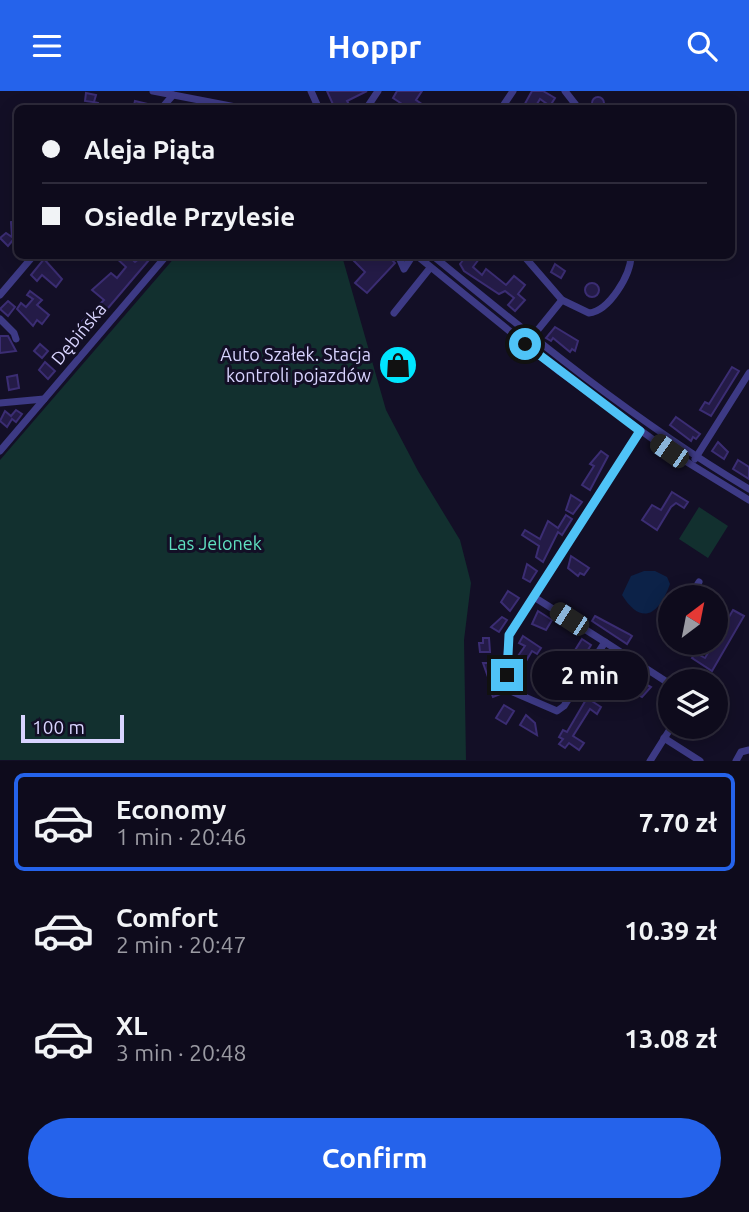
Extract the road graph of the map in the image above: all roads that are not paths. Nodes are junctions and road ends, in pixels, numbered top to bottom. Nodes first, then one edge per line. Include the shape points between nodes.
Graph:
1 (153, 91) edge
2 (565, 91) edge
3 (173, 95) junction
4 (164, 105) edge
5 (225, 105) edge
6 (576, 105) edge
7 (31, 259) edge
8 (156, 259) edge
9 (164, 259) edge
10 (400, 259) edge
11 (411, 259) edge
12 (419, 259) edge
13 (437, 259) edge
14 (526, 259) edge
15 (630, 259) edge
16 (161, 263) junction
17 (430, 268) junction
18 (0, 295) edge
19 (562, 300) junction
20 (394, 313) dead end
21 (0, 319) edge
22 (532, 337) junction
23 (16, 338) dead end
24 (749, 373) edge
25 (45, 398) junction
26 (0, 403) edge
27 (640, 431) junction
28 (0, 451) edge
29 (696, 457) junction
30 (691, 465) junction
31 (749, 489) edge
32 (749, 500) edge
33 (699, 582) dead end
34 (697, 585) edge
35 (534, 597) junction
36 (605, 642) junction
37 (658, 676) edge
38 (663, 739) edge
39 (666, 739) edge
40 (749, 750) edge
41 (650, 761) edge
42 (700, 761) edge
43 (736, 761) edge

1 - 3 street
2 - 6 street
3 - 4 street
3 - 5 street
7 - 18 street
8 - 16 street
9 - 16 street, Dębińska
10 - 11 street via 404,269
12 - 17 street
13 - 22 street
14 - 19 street
15 - 19 street via 629,269 601,309 589,313
16 - 25 street, Dębińska
17 - 20 street
17 - 27 street
19 - 22 street
21 - 23 street
22 - 29 street
24 - 29 street
25 - 26 street
25 - 28 street, Dębińska
27 - 30 street
27 - 35 street
29 - 30 street
29 - 31 street
30 - 32 street
33 - 34 street
35 - 36 street
35 - 36 street via 506,640 507,675 517,695 561,710
36 - 37 street
38 - 41 street
39 - 42 street
40 - 43 street via 741,752

